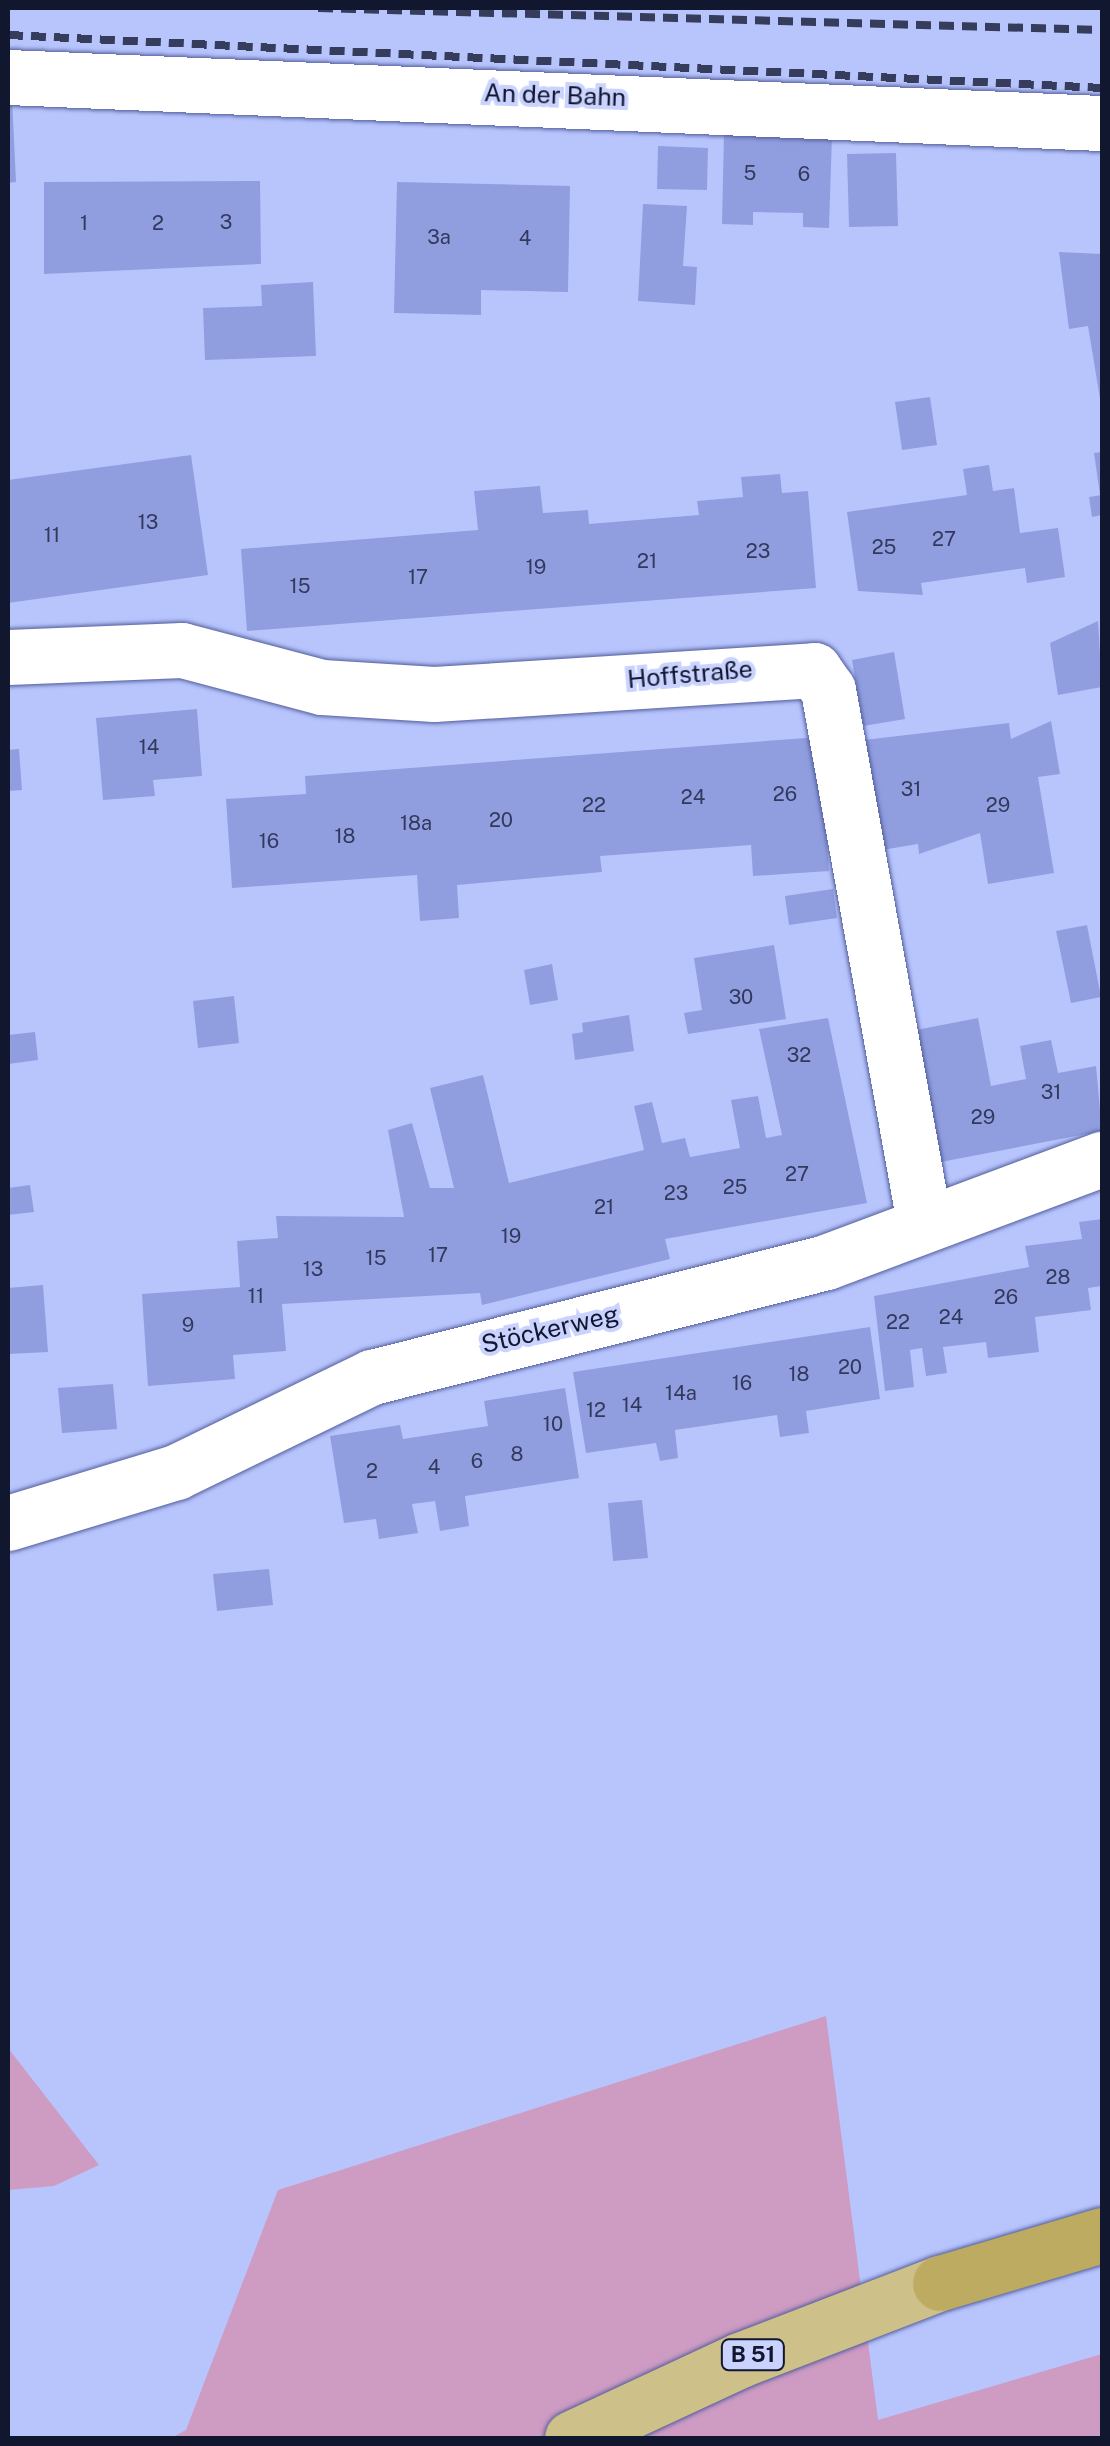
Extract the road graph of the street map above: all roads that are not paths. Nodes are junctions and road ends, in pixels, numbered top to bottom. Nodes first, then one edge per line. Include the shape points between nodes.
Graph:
1 (8, 77) edge
2 (1102, 124) edge
3 (8, 657) edge
4 (1102, 1159) edge
5 (924, 1222) junction
6 (8, 1523) edge
7 (1102, 2235) edge
8 (940, 2283) joint
9 (572, 2438) edge

1 - 2 street, An der Bahn
3 - 5 street, Hoffstraße via 168,649 322,687 434,694 814,670 828,690
4 - 5 street, Stöckerweg
5 - 6 street, Stöckerweg via 761,1281 372,1377 176,1472
7 - 8 highway, B 51
8 - 9 main road, B 51

